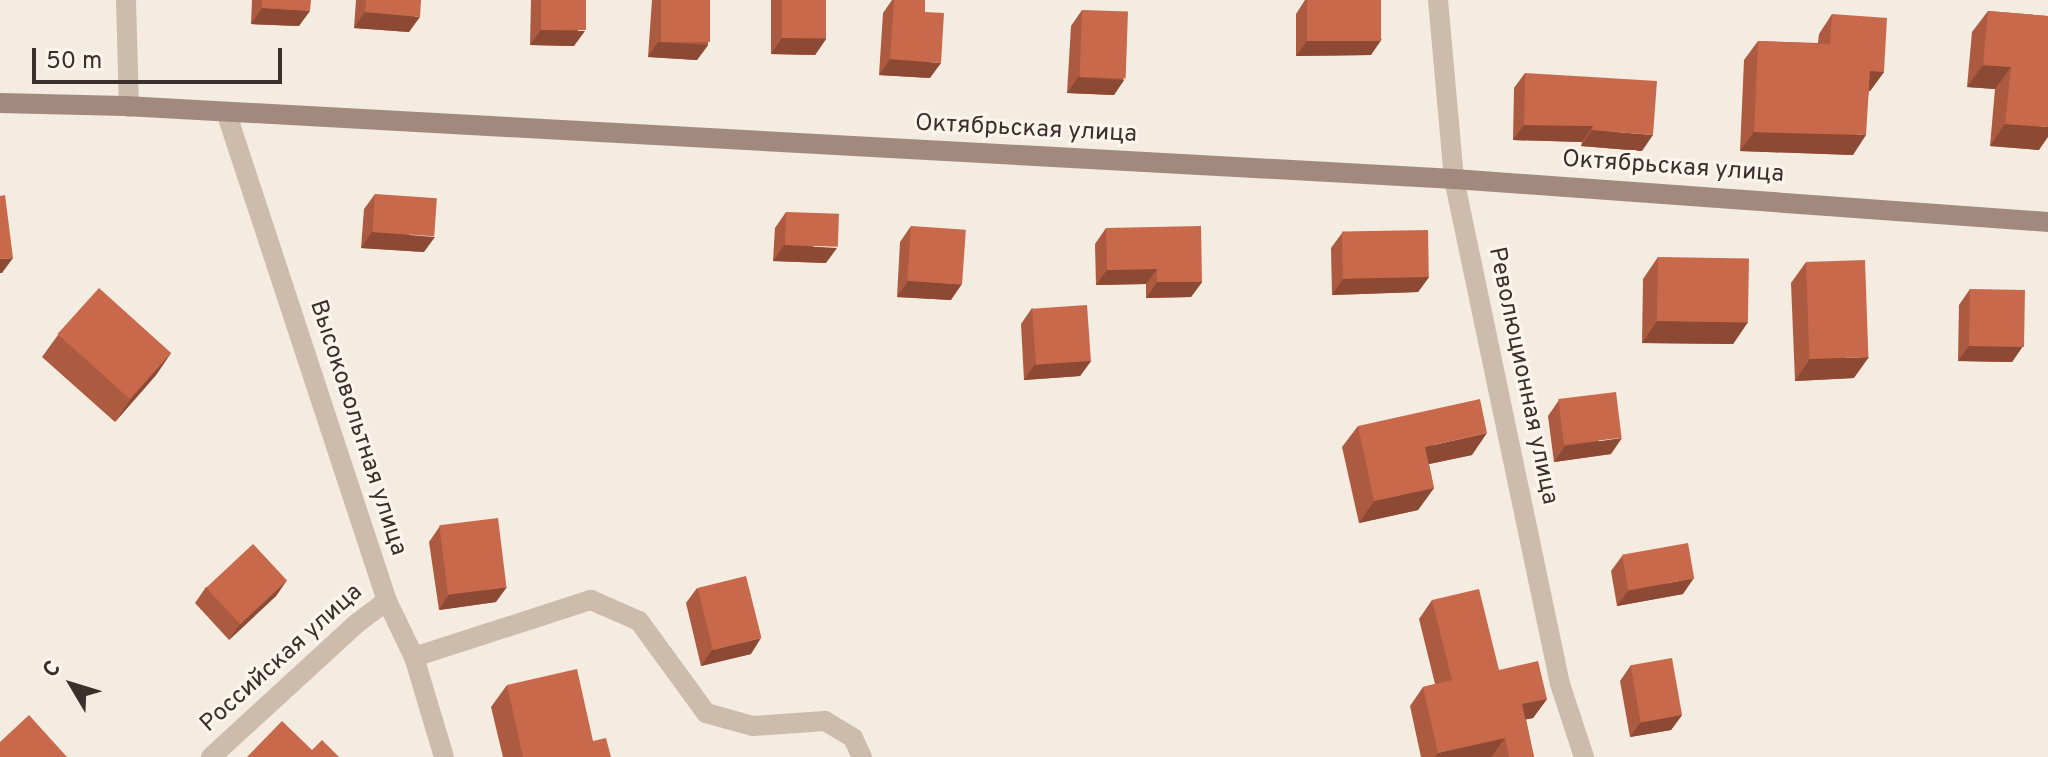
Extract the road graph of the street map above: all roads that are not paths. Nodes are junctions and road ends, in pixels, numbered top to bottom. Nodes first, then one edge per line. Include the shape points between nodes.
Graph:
1 (126, 0) edge
2 (1438, 0) edge
3 (0, 103) edge
4 (129, 107) junction
5 (226, 112) junction
6 (1454, 179) junction
7 (2048, 222) edge
8 (387, 601) junction
9 (414, 657) junction
10 (211, 757) edge
11 (444, 757) edge
12 (862, 757) edge
13 (1584, 757) edge

1 - 4 street
2 - 6 street, Революционная улица
3 - 4 street, Октябрьская улица
4 - 5 street, Октябрьская улица
5 - 6 street, Октябрьская улица
5 - 8 street, Высоковольтная улица
6 - 7 street, Октябрьская улица
6 - 13 street, Революционная улица via 1560,684
8 - 9 street, Высоковольтная улица
8 - 10 street, Российская улица
9 - 11 street, Высоковольтная улица
9 - 12 street via 591,600 639,621 706,713 753,726 825,721 853,738

